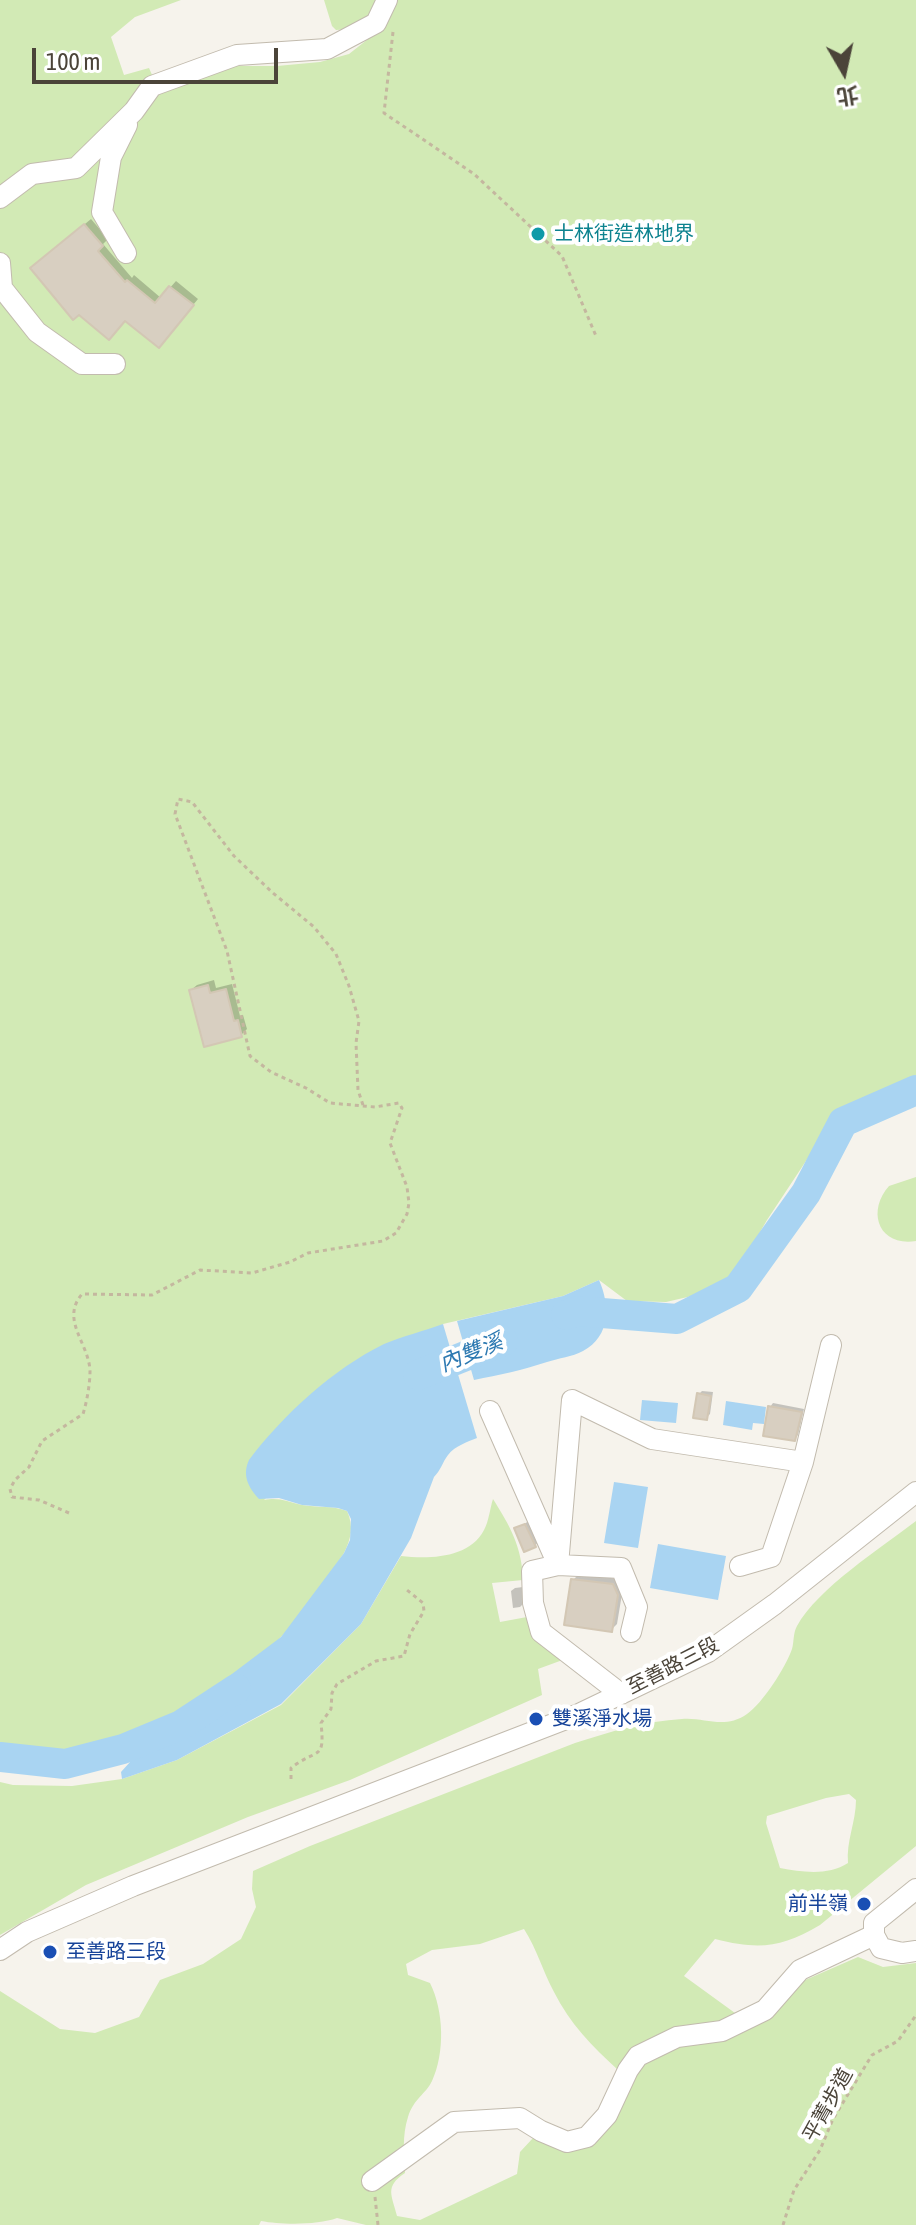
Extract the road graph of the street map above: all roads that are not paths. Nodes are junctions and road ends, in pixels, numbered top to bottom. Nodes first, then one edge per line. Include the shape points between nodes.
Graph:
1 (387, 0) edge
2 (134, 111) junction
3 (0, 198) edge
4 (126, 253) dead end
5 (0, 263) edge
6 (115, 364) dead end
7 (831, 1345) dead end
8 (490, 1411) dead end
9 (803, 1462) junction
10 (916, 1492) edge
11 (558, 1565) junction
12 (740, 1566) dead end
13 (631, 1632) dead end
14 (621, 1694) junction
15 (916, 1889) edge
16 (874, 1935) junction
17 (0, 1950) edge
18 (916, 1951) edge
19 (372, 2181) road end

1 - 2 street via 376,23 327,49 237,55 152,86
2 - 3 street via 76,168 32,174
2 - 4 street via 111,157 102,212
5 - 6 street via 2,288 37,332 82,364
7 - 9 street
8 - 11 street
9 - 11 street via 652,1439 572,1400
9 - 12 street via 771,1557
10 - 14 street, 至善路三段 via 708,1652
11 - 13 street via 621,1568 637,1607
11 - 14 street via 532,1571 541,1632
14 - 17 street, 至善路三段 via 133,1886 27,1932
15 - 16 street via 874,1923
16 - 18 street via 881,1948
16 - 19 street via 800,1970 765,2010 722,2031 677,2037 638,2056 607,2115 587,2137 567,2142 520,2118 454,2122

